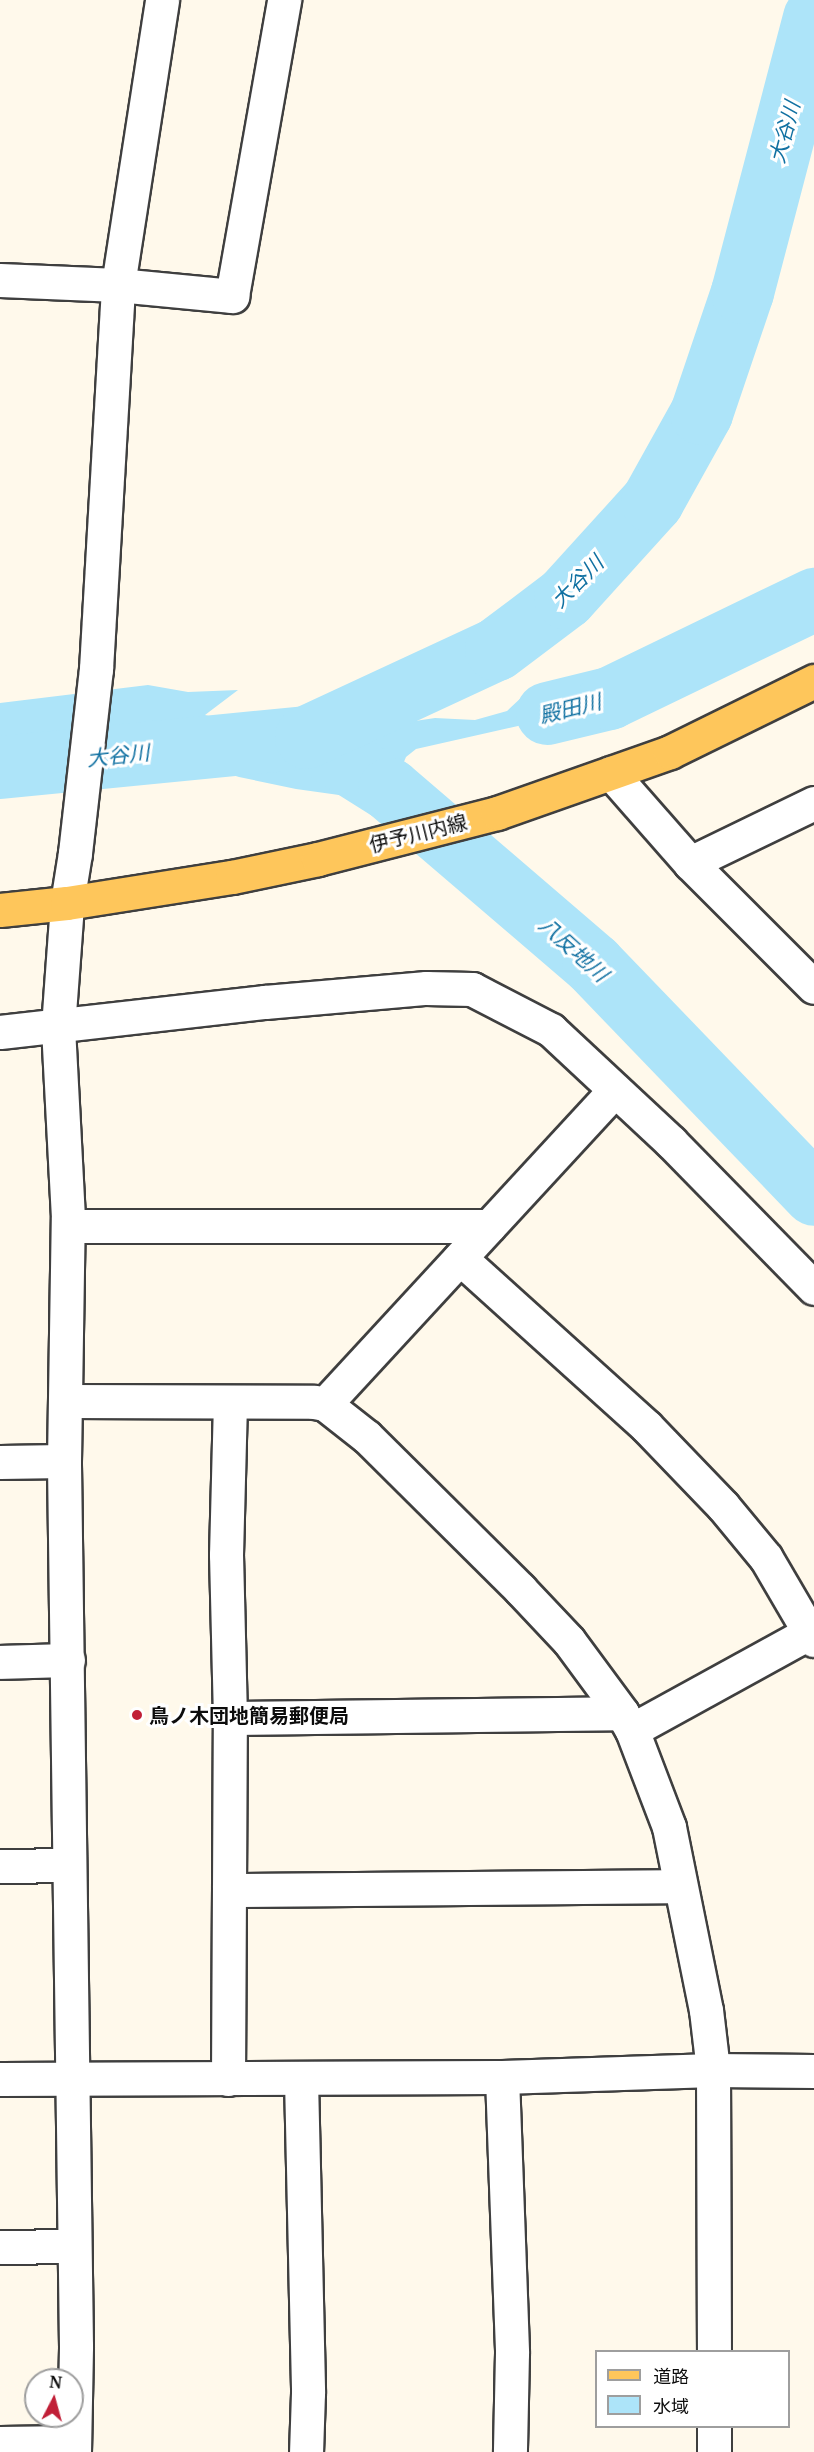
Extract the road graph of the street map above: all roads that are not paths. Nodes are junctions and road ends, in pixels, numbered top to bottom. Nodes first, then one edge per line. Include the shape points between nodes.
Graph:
1 (162, 0) edge
2 (284, 0) edge
3 (0, 280) edge
4 (118, 285) junction
5 (814, 681) edge
6 (611, 774) junction
7 (814, 803) edge
8 (690, 863) junction
9 (67, 903) junction
10 (0, 910) edge
11 (813, 984) edge
12 (58, 1027) junction
13 (0, 1032) edge
14 (615, 1090) junction
15 (68, 1226) junction
16 (489, 1226) junction
17 (460, 1258) junction
18 (814, 1288) edge
19 (66, 1401) junction
20 (230, 1402) junction
21 (325, 1404) junction
22 (64, 1461) junction
23 (0, 1462) edge
24 (813, 1634) edge
25 (68, 1660) junction
26 (0, 1662) edge
27 (230, 1718) junction
28 (627, 1722) junction
29 (69, 1865) junction
30 (0, 1866) edge
31 (680, 1886) junction
32 (229, 1890) junction
33 (713, 2070) junction
34 (814, 2071) edge
35 (502, 2077) junction
36 (71, 2078) junction
37 (0, 2079) edge
38 (228, 2079) junction
39 (301, 2079) junction
40 (74, 2246) junction
41 (0, 2247) edge
42 (714, 2350) edge
43 (714, 2428) edge
44 (0, 2443) edge
45 (74, 2447) edge
46 (306, 2452) edge
47 (510, 2452) edge
48 (714, 2452) edge

1 - 4 street
2 - 4 street via 232,297
3 - 4 street
4 - 9 street via 96,669
5 - 6 main road, 伊予川内線 via 670,752
6 - 8 street
6 - 9 main road, 伊予川内線 via 497,813 318,859
7 - 8 street
8 - 11 street
9 - 10 main road, 伊予川内線
9 - 12 street
12 - 13 street
12 - 14 street via 277,1001 426,988 472,989 551,1030
12 - 15 street
14 - 16 street
14 - 18 street
15 - 16 street
15 - 19 street
16 - 17 street
17 - 21 street
17 - 24 street via 646,1425 723,1506 766,1558
19 - 20 street
19 - 22 street
20 - 21 street
20 - 27 street via 225,1555
21 - 28 street via 367,1437 520,1588 569,1641
22 - 23 street
22 - 25 street
24 - 28 street
25 - 26 street
25 - 29 street
27 - 28 street
27 - 32 street
28 - 31 street via 669,1827
29 - 30 street
29 - 36 street
31 - 32 street
31 - 33 street via 706,2010
32 - 38 street
33 - 34 street
33 - 35 street
33 - 42 street
35 - 39 street
35 - 47 street via 512,2353
36 - 37 street
36 - 38 street
36 - 40 street
38 - 39 street
39 - 46 street
40 - 41 street
40 - 45 street
43 - 48 street
44 - 45 street

